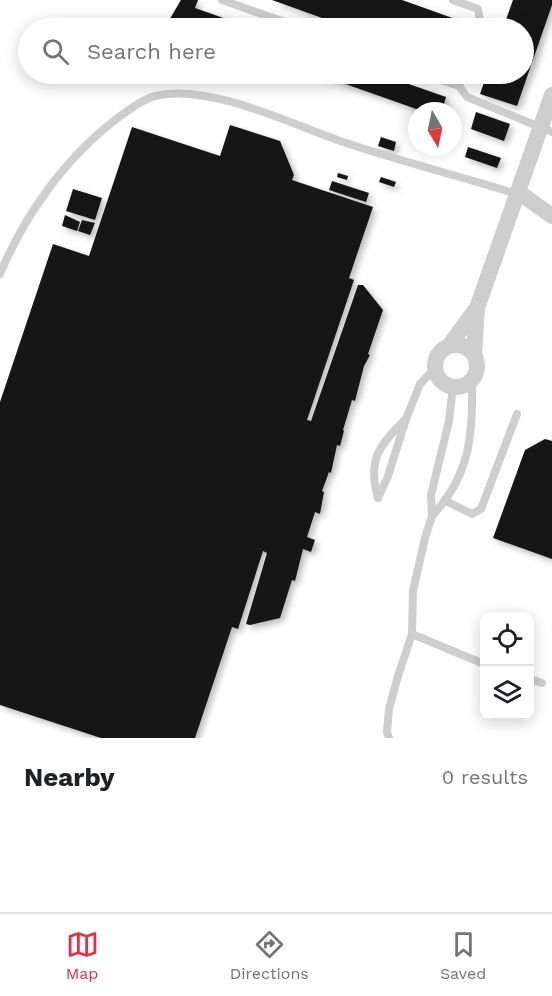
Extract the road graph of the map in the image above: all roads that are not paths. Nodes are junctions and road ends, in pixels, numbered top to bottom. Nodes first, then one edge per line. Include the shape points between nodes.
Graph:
1 (222, 0) edge
2 (453, 0) edge
3 (273, 18) edge
4 (480, 18) edge
5 (453, 84) edge
6 (459, 86) joint
7 (552, 95) edge
8 (546, 129) edge
9 (517, 194) junction
10 (552, 216) edge
11 (0, 274) edge
12 (477, 308) junction
13 (449, 346) junction
14 (474, 354) junction
15 (435, 368) junction
16 (472, 380) junction
17 (453, 387) junction
18 (517, 414) dead end
19 (406, 418) junction
20 (446, 501) junction
21 (432, 516) junction
22 (412, 634) junction
23 (480, 662) edge
24 (534, 680) edge
25 (542, 683) dead end
26 (389, 738) edge

1 - 3 lane
2 - 4 lane via 478,9
5 - 6 lane
6 - 8 lane via 467,97
7 - 8 street
8 - 9 street
9 - 10 street
9 - 11 lane via 344,142 219,98 154,96 108,125 68,165 28,217
9 - 12 street
12 - 13 street
12 - 14 street
13 - 14 street via 462,346
13 - 15 street via 438,355
14 - 16 street via 477,367
15 - 17 street via 441,380
15 - 19 lane via 420,384
16 - 17 street
16 - 20 lane via 473,425 469,444
17 - 21 lane via 447,431 432,488
18 - 20 lane via 481,509 472,514
19 - 19 lane via 388,476 378,498 373,469 379,449
20 - 21 lane
21 - 22 lane via 413,591
22 - 23 lane
22 - 26 lane via 389,709
24 - 25 lane

